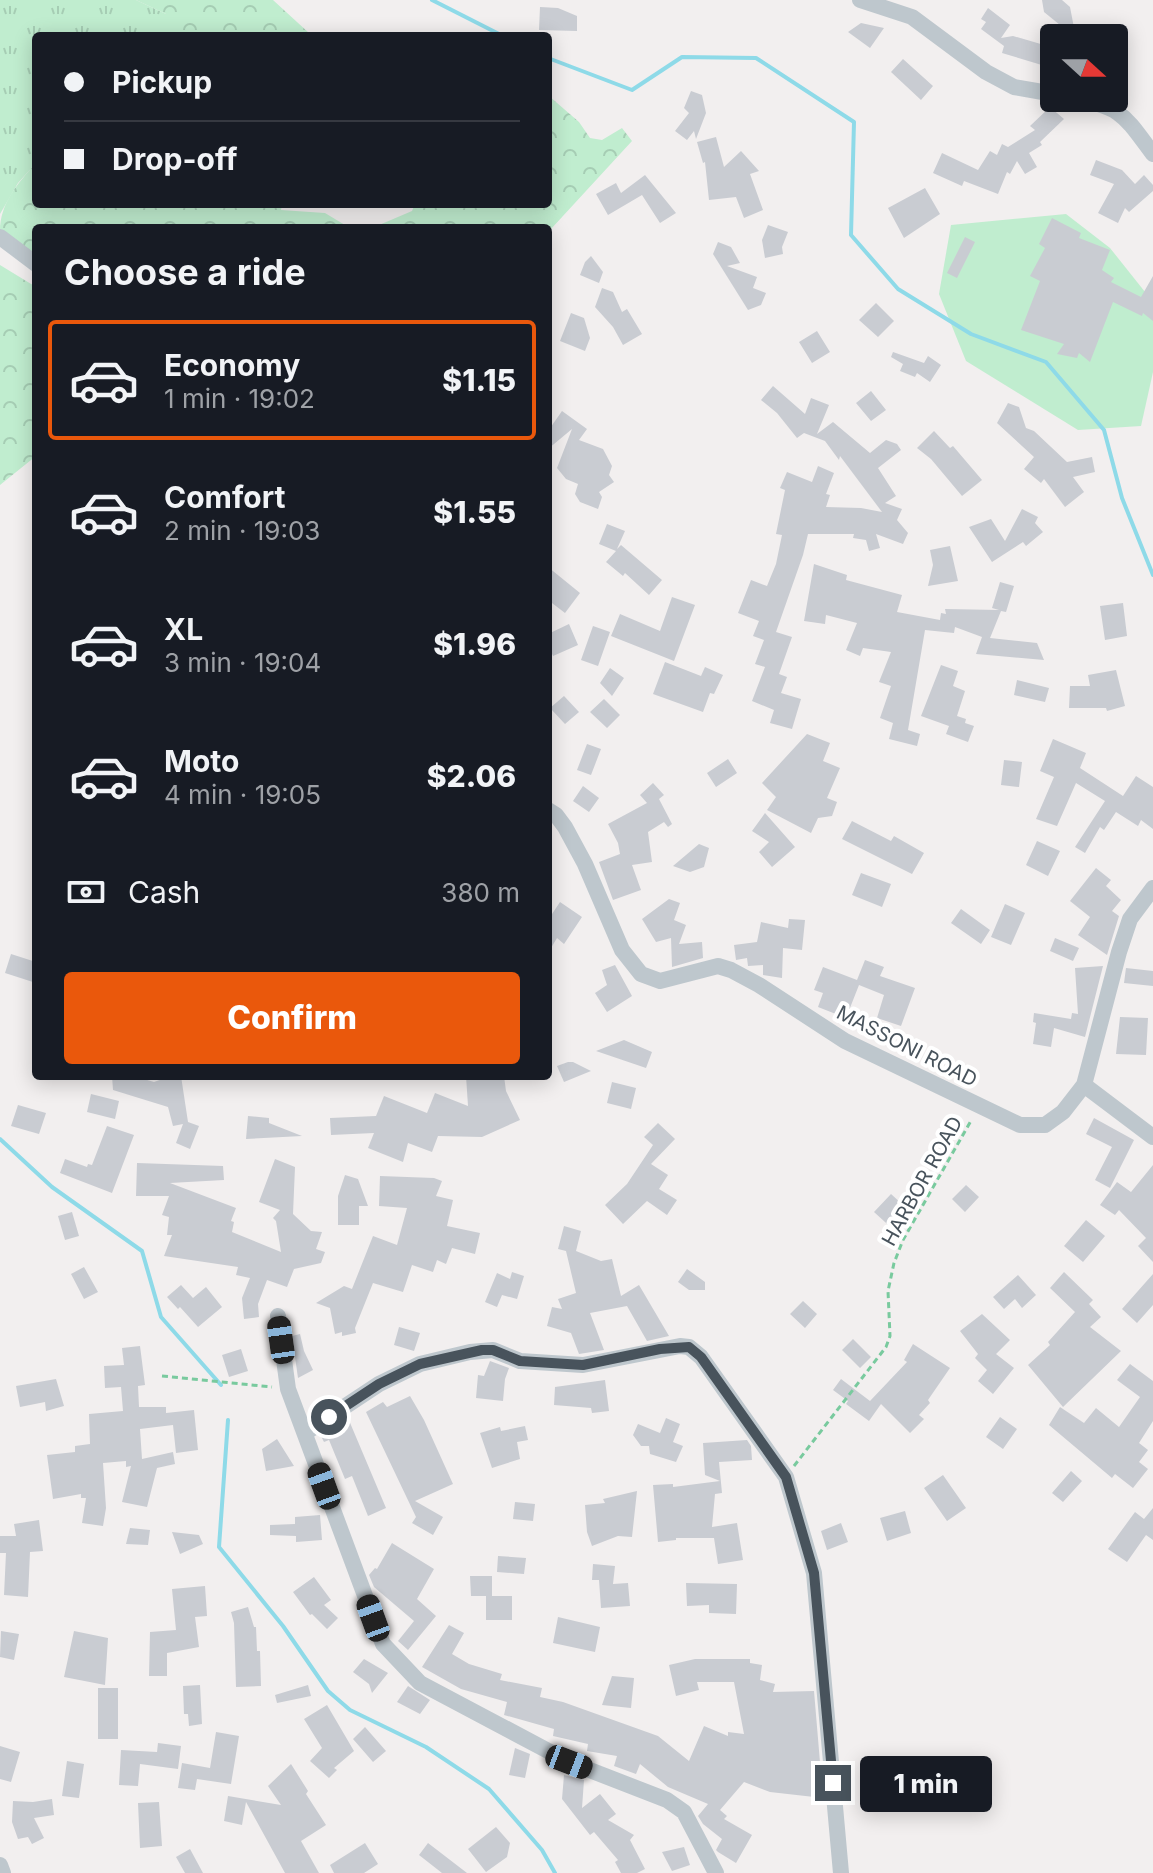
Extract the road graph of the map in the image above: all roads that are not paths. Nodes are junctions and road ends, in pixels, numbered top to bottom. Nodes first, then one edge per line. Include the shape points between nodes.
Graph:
1 (860, 0) edge
2 (1040, 92) edge
3 (1118, 112) edge
4 (1153, 154) edge
5 (0, 237) edge
6 (32, 261) edge
7 (552, 814) edge
8 (1153, 888) edge
9 (1084, 1085) junction
10 (1153, 1137) edge
11 (278, 1316) dead end
12 (305, 1433) junction
13 (0, 1865) edge
14 (3, 1873) edge
15 (716, 1873) edge
16 (841, 1873) edge

1 - 2 street via 912,17 986,72 1014,87
3 - 4 street
5 - 6 street
7 - 9 street, MASSONI ROAD via 565,827 622,950 641,974 660,981 718,966 731,970 845,1041 1020,1125 1045,1125
8 - 9 street, MASSONI ROAD via 1130,919
9 - 10 street
11 - 12 street via 288,1389
12 - 15 street via 383,1644 420,1683 569,1762 667,1800 684,1812
12 - 16 street via 392,1377 470,1352 493,1350 520,1361 583,1365 689,1347 786,1477 814,1573
13 - 14 street

